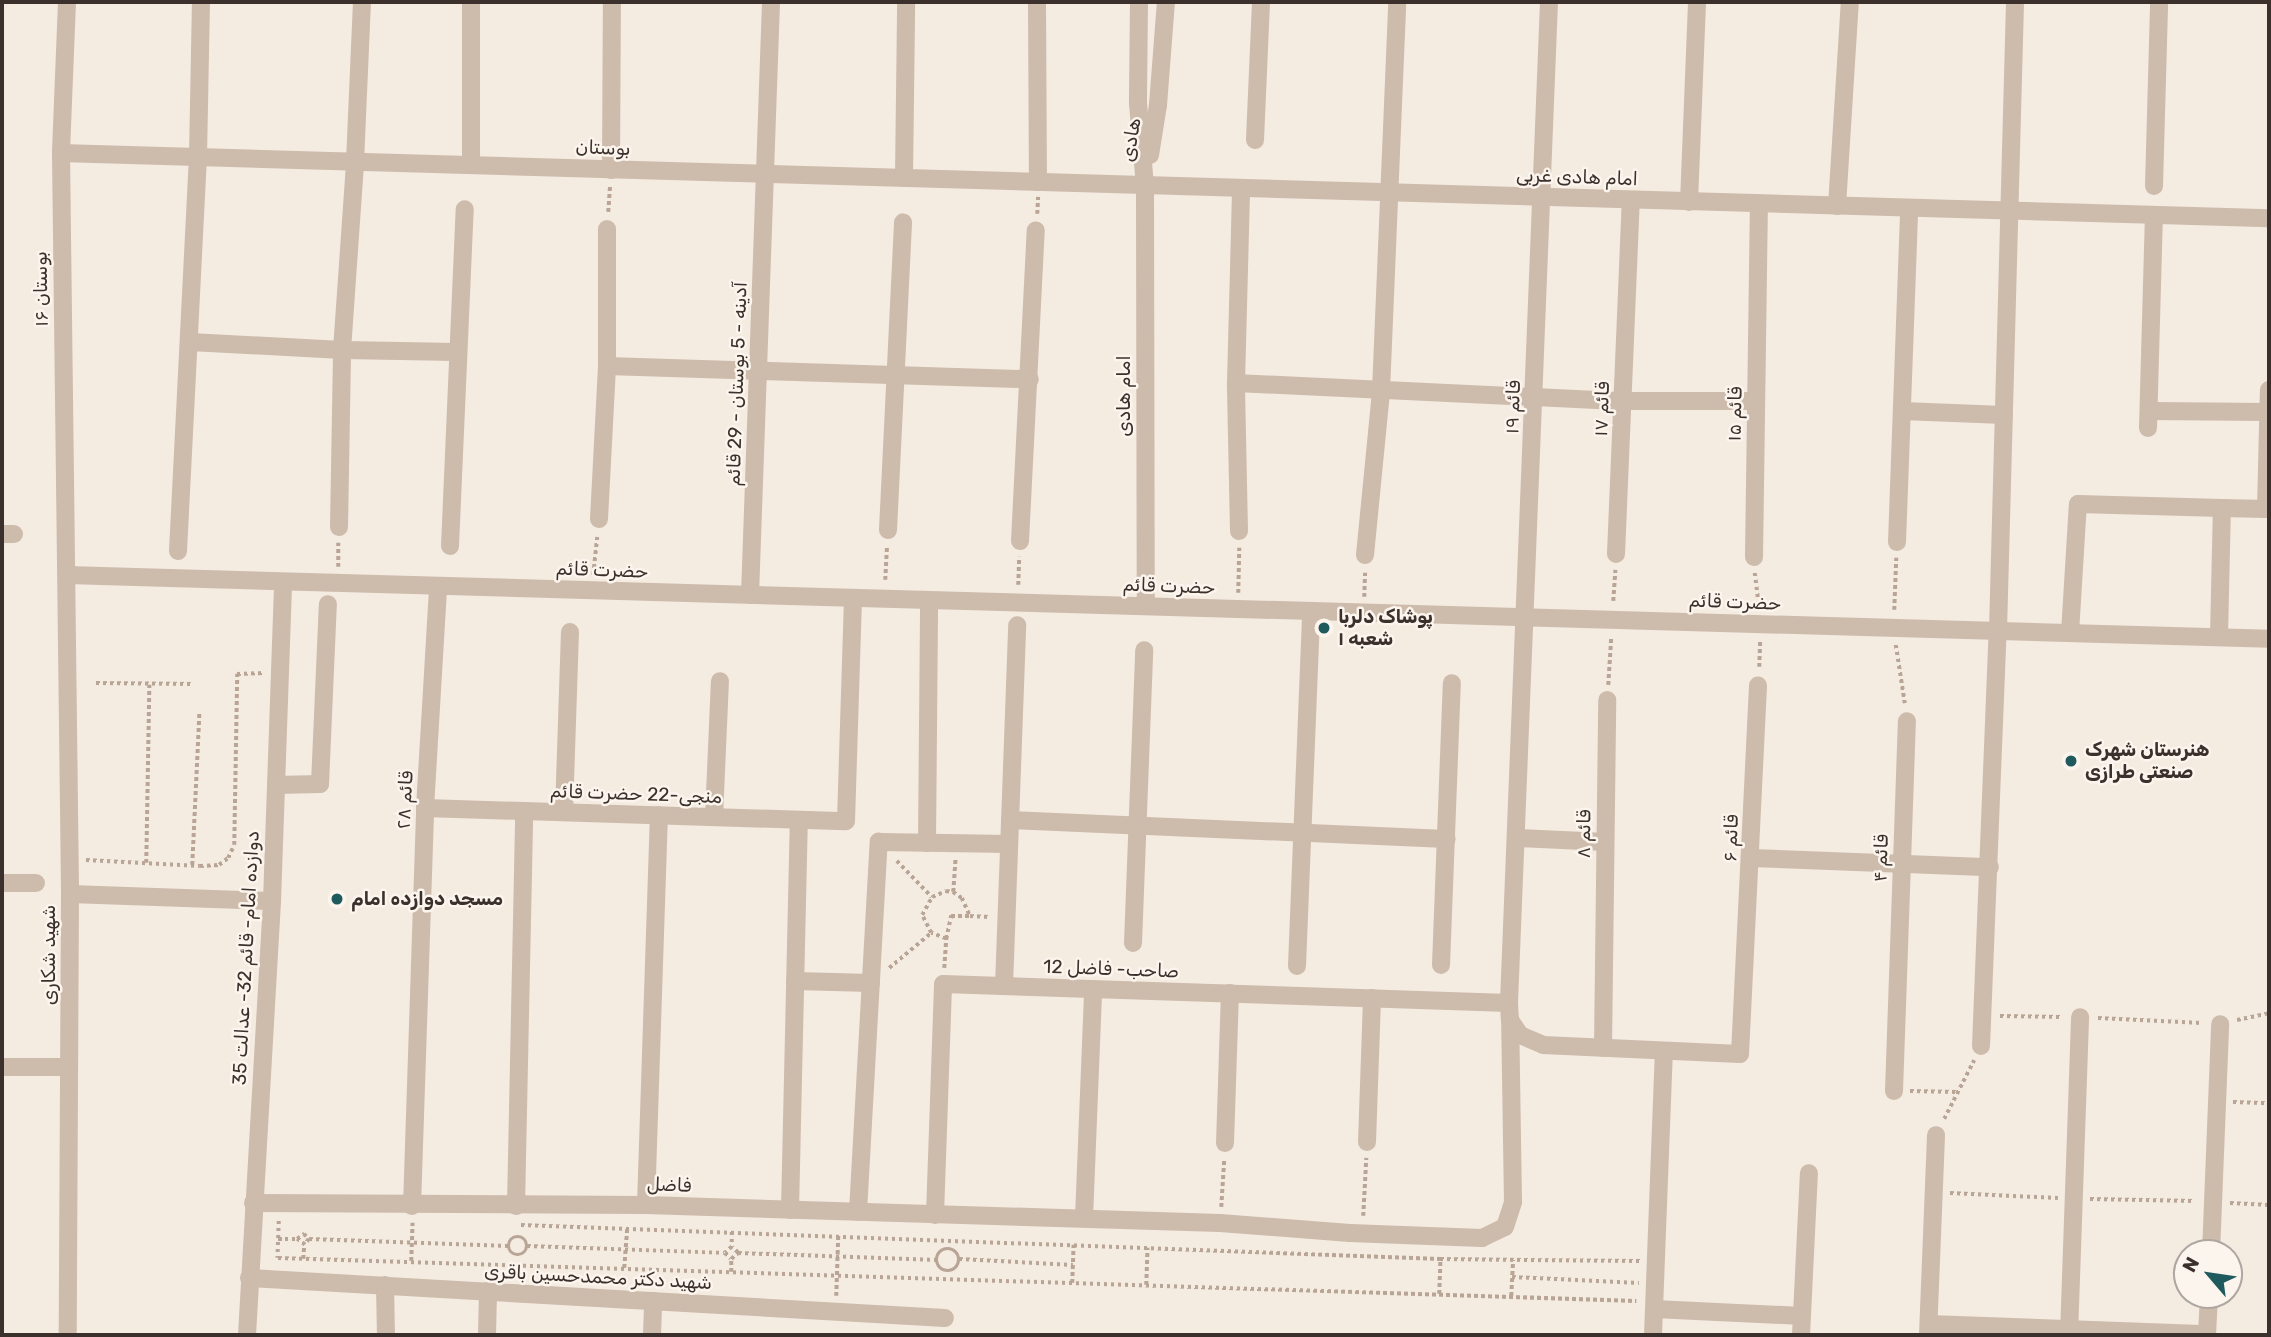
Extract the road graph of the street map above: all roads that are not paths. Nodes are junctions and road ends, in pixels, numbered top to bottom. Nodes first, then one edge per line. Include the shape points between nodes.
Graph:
1 (67, 2) edge
2 (201, 2) edge
3 (362, 2) edge
4 (471, 2) edge
5 (612, 2) edge
6 (771, 2) edge
7 (906, 2) edge
8 (1037, 2) edge
9 (1139, 2) edge
10 (1166, 2) edge
11 (1261, 2) edge
12 (1398, 2) edge
13 (1549, 2) edge
14 (1697, 2) edge
15 (1850, 2) edge
16 (2015, 2) edge
17 (2159, 2) edge
18 (1255, 140) dead end
19 (61, 153) junction
20 (198, 157) junction
21 (355, 162) junction
22 (471, 165) junction
23 (611, 170) junction
24 (766, 174) junction
25 (904, 178) junction
26 (1038, 183) junction
27 (1145, 186) junction
28 (2154, 187) dead end
29 (1241, 189) junction
30 (1390, 193) junction
31 (1542, 197) junction
32 (1631, 200) junction
33 (1689, 202) junction
34 (1759, 204) junction
35 (1837, 206) junction
36 (1909, 208) junction
37 (465, 209) dead end
38 (2009, 211) junction
39 (2154, 215) junction
40 (2269, 218) edge
41 (903, 222) dead end
42 (607, 229) road end
43 (1036, 230) road end
44 (190, 342) junction
45 (342, 350) junction
46 (457, 352) junction
47 (607, 366) junction
48 (759, 370) junction
49 (895, 374) junction
50 (1030, 379) junction
51 (1236, 383) junction
52 (2269, 390) edge
53 (1381, 391) junction
54 (1534, 398) junction
55 (1623, 401) junction
56 (1756, 401) junction
57 (1902, 411) junction
58 (2268, 412) edge
59 (2004, 415) junction
60 (2222, 508) junction
61 (2267, 509) edge
62 (599, 519) road end
63 (339, 527) road end
64 (888, 530) road end
65 (1239, 531) road end
66 (1020, 541) road end
67 (1897, 542) road end
68 (450, 546) dead end
69 (178, 551) dead end
70 (1616, 554) road end
71 (1365, 555) road end
72 (1754, 557) road end
73 (67, 575) junction
74 (283, 582) junction
75 (438, 586) junction
76 (750, 595) junction
77 (853, 598) junction
78 (929, 600) junction
79 (328, 604) dead end
80 (1146, 606) junction
81 (1311, 611) junction
82 (1525, 617) junction
83 (1017, 625) dead end
84 (1998, 631) junction
85 (570, 632) dead end
86 (2070, 633) junction
87 (2219, 637) junction
88 (2269, 639) edge
89 (1144, 650) dead end
90 (720, 681) dead end
91 (1452, 683) dead end
92 (1758, 685) road end
93 (1607, 700) road end
94 (1907, 721) road end
95 (276, 785) junction
96 (425, 808) junction
97 (524, 811) junction
98 (564, 813) junction
99 (659, 816) junction
100 (714, 817) junction
101 (799, 820) junction
102 (1010, 820) junction
103 (1137, 825) junction
104 (1302, 833) junction
105 (1517, 838) junction
106 (1447, 839) junction
107 (1605, 842) junction
108 (927, 843) junction
109 (1009, 844) junction
110 (1751, 858) junction
111 (1902, 863) junction
112 (1990, 867) junction
113 (2, 883) edge
114 (36, 883) dead end
115 (70, 894) junction
116 (272, 901) junction
117 (1133, 943) dead end
118 (1441, 965) dead end
119 (1297, 966) dead end
120 (795, 981) junction
121 (871, 983) junction
122 (1004, 986) junction
123 (1093, 989) junction
124 (1230, 993) junction
125 (1372, 998) junction
126 (1509, 1011) junction
127 (2080, 1017) road end
128 (2220, 1024) road end
129 (1982, 1046) road end
130 (1603, 1048) junction
131 (1664, 1052) junction
132 (2, 1067) edge
133 (69, 1067) junction
134 (1894, 1091) road end
135 (1936, 1135) road end
136 (1367, 1142) road end
137 (1225, 1143) road end
138 (1809, 1173) dead end
139 (253, 1203) junction
140 (646, 1205) junction
141 (516, 1206) junction
142 (790, 1210) junction
143 (858, 1212) junction
144 (412, 1214) junction
145 (935, 1215) junction
146 (1084, 1218) junction
147 (2212, 1239) edge
148 (249, 1278) junction
149 (385, 1285) junction
150 (488, 1291) junction
151 (1654, 1298) junction
152 (653, 1301) junction
153 (2208, 1309) edge
154 (1802, 1316) junction
155 (945, 1318) dead end
156 (1928, 1330) edge
157 (2069, 1332) edge
158 (68, 1335) edge
159 (247, 1335) edge
160 (386, 1335) edge
161 (487, 1335) edge
162 (652, 1335) edge
163 (1653, 1335) edge
164 (1801, 1335) edge
165 (2207, 1335) edge

1 - 19 street, بوستان ۱۶
2 - 20 street
3 - 21 street
4 - 22 street
5 - 23 street
6 - 24 street, آدینه - 5 بوستان - 29 قائم
7 - 25 street
8 - 26 street
9 - 27 street, هادی
10 - 27 street, هادی via 1158,105
11 - 18 street
12 - 30 street
13 - 31 street, قائم ۱۹
14 - 33 street
15 - 35 street
16 - 38 street
17 - 28 street
19 - 20 street, بوستان
19 - 73 street, بوستان ۱۶
20 - 21 street, بوستان
20 - 44 street
21 - 22 street, بوستان
21 - 45 street
22 - 23 street, بوستان
23 - 24 street, بوستان
24 - 25 street, بوستان
24 - 48 street, آدینه - 5 بوستان - 29 قائم
25 - 26 street, بوستان
26 - 27 street, بوستان
27 - 29 street, امام هادی غربی
27 - 80 street, امام هادی
29 - 30 street, امام هادی غربی
29 - 51 street
30 - 31 street, امام هادی غربی
30 - 53 street
31 - 32 street, امام هادی غربی
31 - 54 street, قائم ۱۹
32 - 33 street, امام هادی غربی
32 - 55 street, قائم ۱۷
33 - 34 street, امام هادی غربی
34 - 35 street, امام هادی غربی
34 - 56 street, قائم ۱۵
35 - 36 street, امام هادی غربی
36 - 38 street, امام هادی غربی
36 - 57 street
37 - 46 street
38 - 39 street, امام هادی غربی
38 - 59 street
39 - 40 street, امام هادی غربی
39 - 58 street via 2148,420
41 - 49 street
42 - 47 street
43 - 50 street
44 - 45 street
44 - 69 street
45 - 46 street
45 - 63 street
46 - 68 street
47 - 48 street
47 - 62 street
48 - 49 street
48 - 76 street, آدینه - 5 بوستان - 29 قائم
49 - 50 street
49 - 64 street
50 - 66 street
51 - 53 street
51 - 65 street
52 - 58 street
53 - 54 street
53 - 71 street
54 - 55 street
54 - 82 street, قائم ۱۹
55 - 56 street
55 - 70 street, قائم ۱۷
56 - 72 street, قائم ۱۵
57 - 59 street
57 - 67 street
58 - 61 street
59 - 84 street
60 - 61 street
60 - 86 street via 2078,504
60 - 87 street
73 - 74 street, حضرت قائم
73 - 115 street, شهید شکاری
74 - 75 street, حضرت قائم
74 - 95 street, دوازده امام- قائم 32- عدالت 35
75 - 76 street, حضرت قائم
75 - 96 street, قائم ۲۸
76 - 77 street, حضرت قائم
77 - 78 street, حضرت قائم
77 - 101 street, منجی-22 حضرت قائم via 846,821
78 - 80 street, حضرت قائم
78 - 108 street
79 - 95 street via 320,784
80 - 81 street, حضرت قائم
81 - 82 street, حضرت قائم
81 - 104 street
82 - 84 street, حضرت قائم
82 - 105 street, قائم ۱۹
83 - 102 street
84 - 86 street, حضرت قائم
84 - 112 street
85 - 98 street
86 - 87 street, حضرت قائم
87 - 88 street, حضرت قائم
89 - 103 street
90 - 100 street
91 - 106 street
92 - 110 street, قائم ۶
93 - 107 street, قائم ۸
94 - 111 street, قائم ۴
95 - 116 street, دوازده امام- قائم 32- عدالت 35
96 - 97 street, منجی-22 حضرت قائم
96 - 144 street, قائم ۲۸
97 - 98 street, منجی-22 حضرت قائم
97 - 141 street
98 - 99 street, منجی-22 حضرت قائم
99 - 100 street, منجی-22 حضرت قائم
99 - 140 street
100 - 101 street, منجی-22 حضرت قائم
101 - 120 street
102 - 103 street
102 - 109 street
103 - 104 street
103 - 117 street
104 - 106 street
104 - 119 street
105 - 107 street
105 - 126 street, قائم ۱۹
106 - 118 street
107 - 130 street, قائم ۸
108 - 109 street
108 - 121 street via 879,842
109 - 122 street
110 - 111 street
110 - 131 street, قائم ۶ via 1740,1054
111 - 112 street
111 - 134 street, قائم ۴
112 - 129 street
113 - 114 street
115 - 116 street
115 - 133 street, شهید شکاری
116 - 139 street, دوازده امام- قائم 32- عدالت 35
120 - 121 street
120 - 142 street
121 - 143 street
122 - 123 street, صاحب- فاضل 12
122 - 145 street, صاحب- فاضل 12 via 943,984
123 - 124 street, صاحب- فاضل 12
123 - 146 street
124 - 125 street, صاحب- فاضل 12
124 - 137 street
125 - 126 street, صاحب- فاضل 12
125 - 136 street
126 - 130 street via 1520,1035 1543,1045
126 - 146 street, فاضل via 1513,1202 1505,1227 1482,1238
127 - 157 street
128 - 147 street
130 - 131 street
131 - 151 street
132 - 133 street
133 - 158 street, شهید شکاری
135 - 156 street
138 - 154 street
139 - 144 street, فاضل
139 - 148 street, دوازده امام- قائم 32- عدالت 35
140 - 141 street, فاضل
140 - 142 street, فاضل
141 - 144 street, فاضل
142 - 143 street, فاضل
143 - 145 street, فاضل
145 - 146 street, فاضل
148 - 149 street, شهید دکتر محمدحسین باقری
148 - 159 street, دوازده امام- قائم 32- عدالت 35
149 - 150 street, شهید دکتر محمدحسین باقری
149 - 160 street
150 - 152 street, شهید دکتر محمدحسین باقری
150 - 161 street
151 - 154 street
151 - 163 street
152 - 155 street, شهید دکتر محمدحسین باقری
152 - 162 street
153 - 165 street
154 - 164 street
156 - 157 street
157 - 165 street

